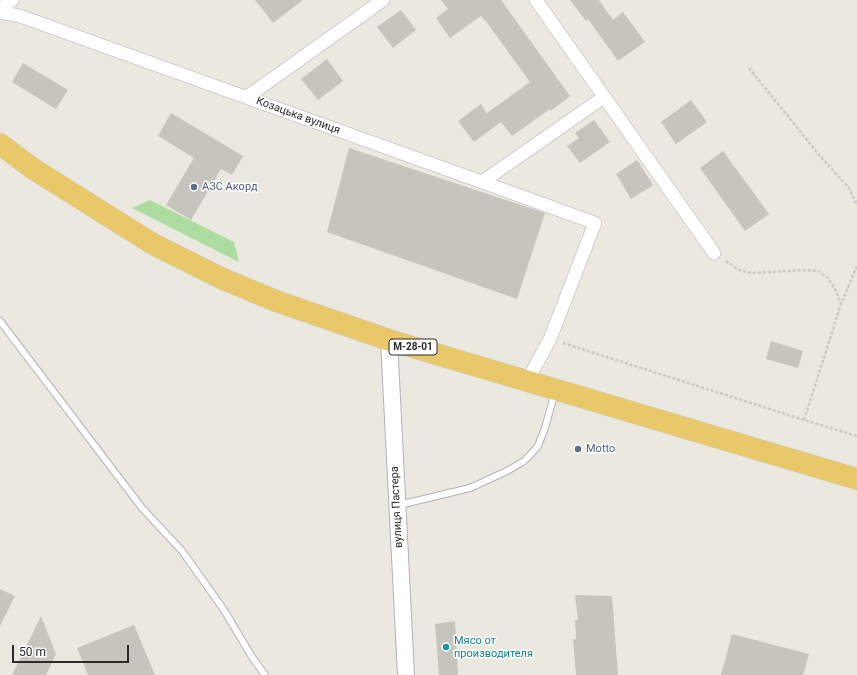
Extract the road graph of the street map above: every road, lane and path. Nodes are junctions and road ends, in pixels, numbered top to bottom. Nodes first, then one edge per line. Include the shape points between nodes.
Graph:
1 (12, 0) edge
2 (382, 0) edge
3 (536, 0) edge
4 (0, 9) edge
5 (0, 12) edge
6 (749, 68) dead end
7 (247, 97) junction
8 (604, 97) junction
9 (0, 144) edge
10 (482, 182) junction
11 (857, 204) edge
12 (714, 253) joint
13 (857, 266) edge
14 (841, 304) junction
15 (0, 321) edge
16 (550, 339) junction
17 (389, 340) junction
18 (527, 381) junction
19 (556, 389) junction
20 (804, 420) junction
21 (857, 436) edge
22 (857, 479) edge
23 (397, 505) junction
24 (265, 675) edge
25 (406, 675) edge

1 - 4 street
2 - 7 street
3 - 8 street
5 - 7 street, Козацька вулиця via 20,16
6 - 11 path via 849,188
7 - 10 street, Козацька вулиця
8 - 10 street
8 - 12 street
9 - 17 highway, М-28-01 via 32,168 153,244 223,279
10 - 16 street, Козацька вулиця via 595,223
12 - 14 path via 739,270 751,273 818,271 828,278 836,289
13 - 14 path
14 - 20 path
15 - 24 lane via 142,508 182,551 224,610
16 - 18 street
16 - 20 path
17 - 18 highway, М-28-01
17 - 23 street, вулиця Пастера
18 - 19 highway, М-28-01
19 - 22 highway, М-28-01
19 - 23 lane via 538,446 524,461 470,488
20 - 21 path
23 - 25 street, вулиця Пастера

